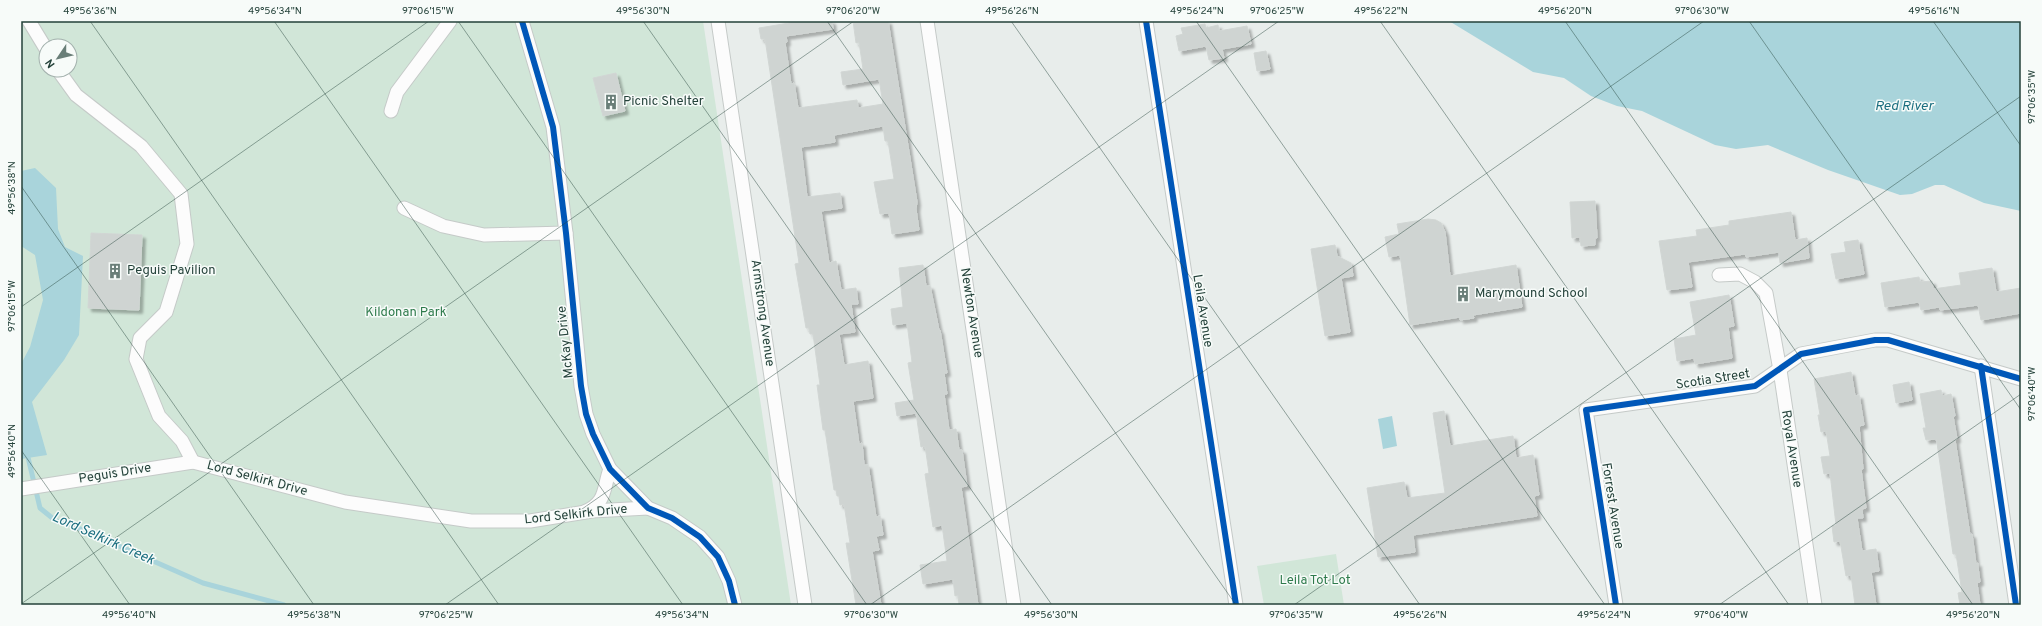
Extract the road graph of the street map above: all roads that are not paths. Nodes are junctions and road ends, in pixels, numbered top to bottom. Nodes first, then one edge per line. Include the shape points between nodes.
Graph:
1 (29, 21) edge
2 (450, 21) edge
3 (522, 21) edge
4 (718, 21) edge
5 (927, 21) edge
6 (1146, 21) edge
7 (39, 38) edge
8 (64, 78) edge
9 (391, 111) dead end
10 (404, 208) dead end
11 (566, 233) junction
12 (1719, 276) dead end
13 (1981, 366) junction
14 (1780, 370) junction
15 (2021, 379) edge
16 (1586, 410) joint
17 (193, 462) junction
18 (610, 469) junction
19 (22, 489) edge
20 (648, 508) junction
21 (582, 513) junction
22 (735, 605) edge
23 (805, 605) edge
24 (1014, 605) edge
25 (1236, 605) edge
26 (1616, 605) edge
27 (1815, 605) edge
28 (2016, 605) edge

1 - 7 street
2 - 9 street via 397,92
3 - 11 street, McKay Drive via 553,127
4 - 23 street, Armstrong Avenue
5 - 24 street, Newton Avenue
6 - 25 street, Leila Avenue
8 - 17 street, Lord Selkirk Drive via 76,95 141,146 181,194 187,244 166,312 140,338 136,359 159,416 182,441
10 - 11 street via 443,226 478,234
11 - 18 street, McKay Drive via 586,414
12 - 14 street, Royal Avenue via 1740,274 1755,282 1766,293
13 - 14 street, Scotia Street via 1888,340 1875,340 1801,354
13 - 15 street, Scotia Street
13 - 28 street
14 - 16 street, Scotia Street via 1755,386
14 - 27 street, Royal Avenue
16 - 26 street, Forrest Avenue
17 - 19 street, Peguis Drive
17 - 21 street, Lord Selkirk Drive via 344,502 408,513 471,521 530,521
18 - 20 street, McKay Drive
18 - 21 street via 604,495 593,507
20 - 21 street, Lord Selkirk Drive
20 - 22 street, McKay Drive via 672,518 700,536 718,557 729,581

